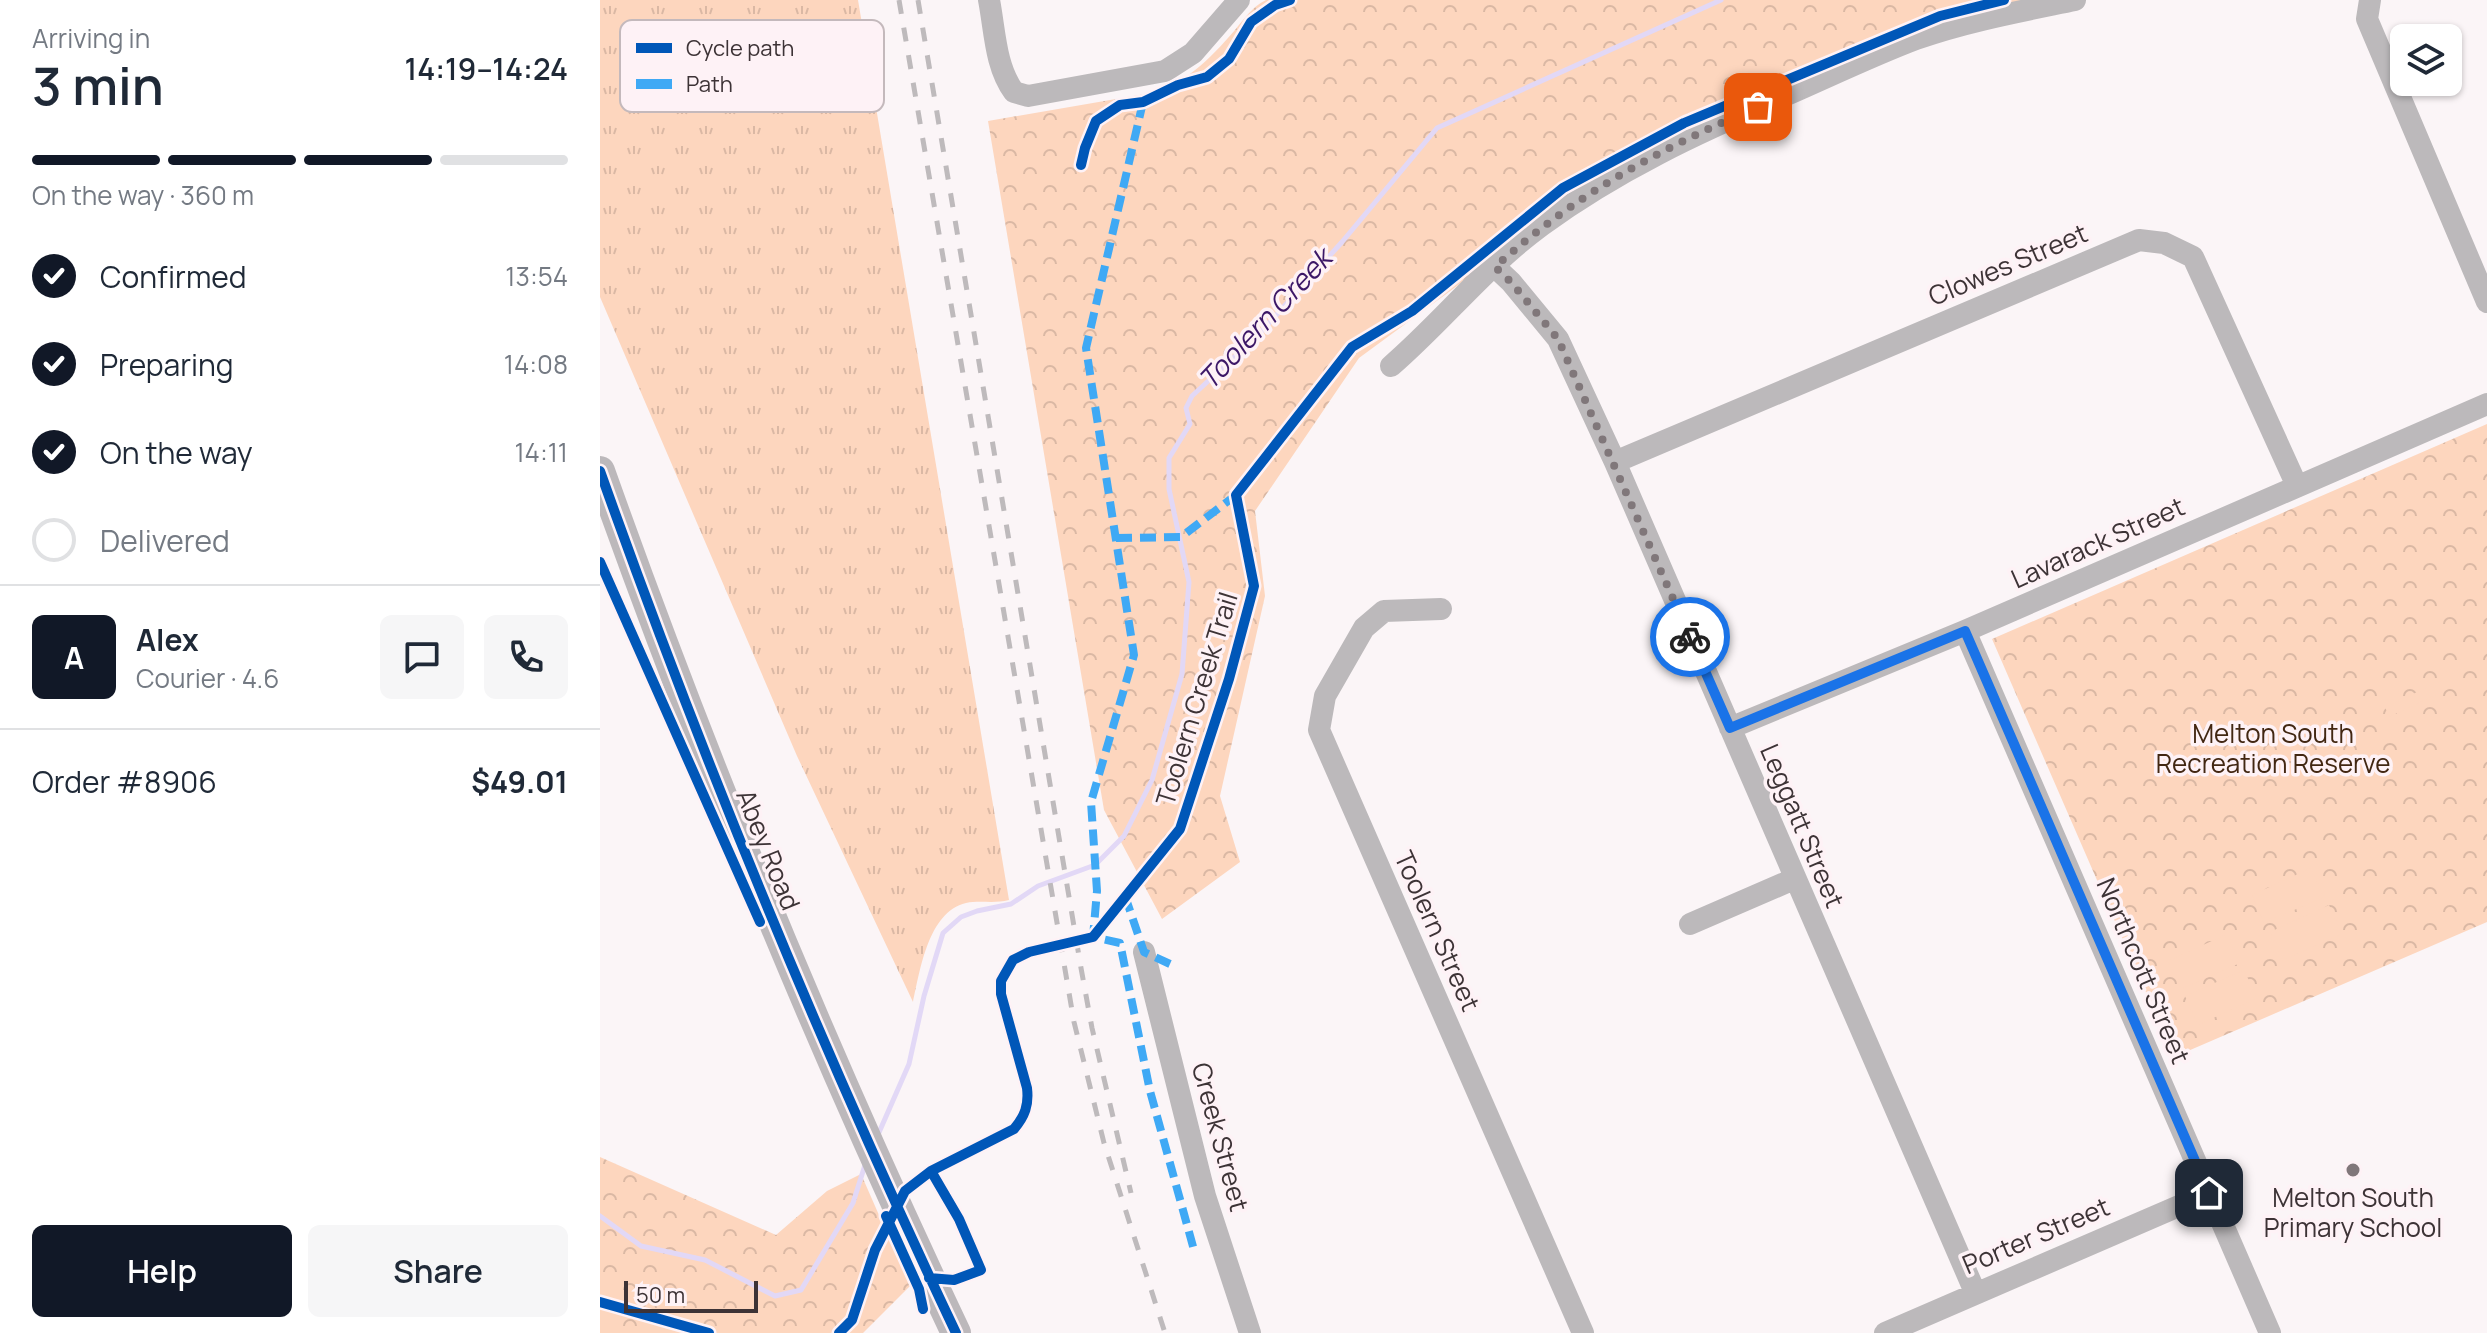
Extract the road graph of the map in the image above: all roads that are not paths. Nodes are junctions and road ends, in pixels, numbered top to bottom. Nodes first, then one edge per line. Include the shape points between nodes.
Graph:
1 (989, 0) edge
2 (2075, 0) edge
3 (2370, 0) edge
4 (1232, 2) edge
5 (1495, 267) junction
6 (2487, 302) edge
7 (1391, 366) dead end
8 (2487, 404) edge
9 (1615, 462) junction
10 (600, 471) edge
11 (2297, 486) junction
12 (1441, 609) dead end
13 (1965, 631) junction
14 (1730, 728) junction
15 (1794, 879) junction
16 (1690, 924) dead end
17 (1144, 952) dead end
18 (2209, 1193) junction
19 (1975, 1292) junction
20 (956, 1333) edge
21 (1250, 1333) edge
22 (1583, 1333) edge
23 (1885, 1333) edge
24 (2270, 1333) edge

1 - 4 street via 1007,82 1014,92 1028,96 1165,71 1193,53
2 - 5 street via 1917,39 1731,118 1600,186 1539,227
3 - 6 street via 2367,19
5 - 7 street
5 - 9 street, Leggatt Street via 1558,339
8 - 11 street, Lavarack Street
9 - 11 street, Clowes Street via 2139,240 2164,243 2193,257
9 - 14 street, Leggatt Street
10 - 20 street, Abey Road via 679,687 838,1070
11 - 13 street, Lavarack Street
12 - 22 street, Toolern Street via 1384,611 1364,628 1325,696 1319,730
13 - 14 street, Lavarack Street
13 - 18 street, Northcott Street
14 - 15 street, Leggatt Street
15 - 16 street
15 - 19 street, Leggatt Street
17 - 21 street, Creek Street via 1205,1196
18 - 19 street, Porter Street
18 - 24 street, Northcott Street
19 - 23 street, Porter Street

